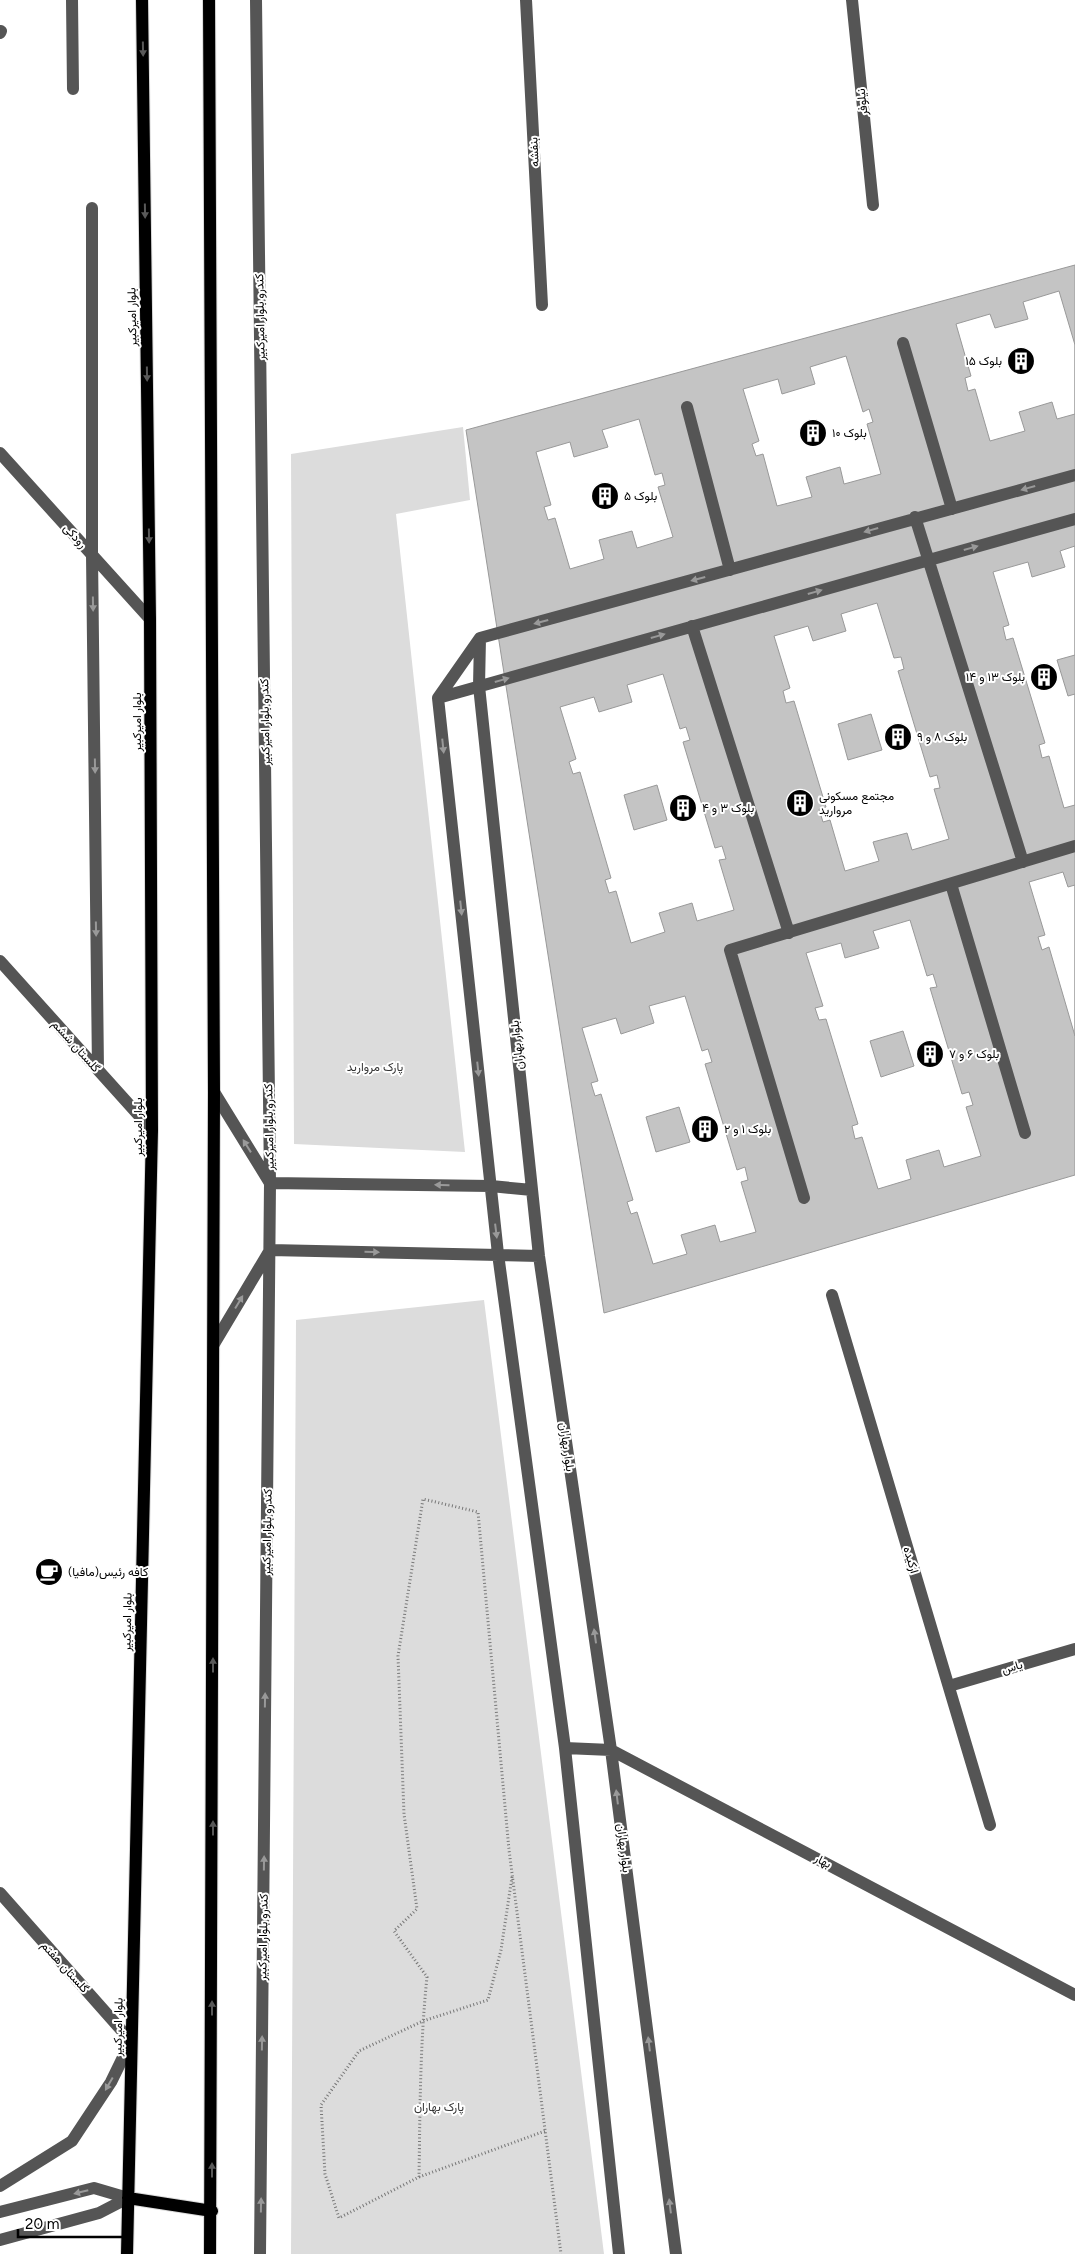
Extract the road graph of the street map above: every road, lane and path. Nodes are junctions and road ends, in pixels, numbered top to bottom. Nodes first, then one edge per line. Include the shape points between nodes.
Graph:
1 (72, 0) edge
2 (142, 0) edge
3 (209, 0) edge
4 (256, 0) edge
5 (526, 0) edge
6 (852, 0) edge
7 (73, 89) dead end
8 (873, 205) dead end
9 (92, 208) dead end
10 (542, 305) dead end
11 (903, 343) dead end
12 (687, 407) dead end
13 (0, 453) edge
14 (1075, 474) edge
15 (952, 508) junction
16 (915, 517) junction
17 (1075, 519) edge
18 (92, 555) junction
19 (929, 560) junction
20 (730, 570) junction
21 (150, 619) junction
22 (692, 626) junction
23 (480, 638) junction
24 (479, 686) junction
25 (438, 698) junction
26 (1075, 846) edge
27 (1023, 862) junction
28 (951, 884) junction
29 (789, 934) junction
30 (0, 961) edge
31 (98, 1070) junction
32 (214, 1092) junction
33 (152, 1130) junction
34 (1025, 1133) dead end
35 (270, 1182) junction
36 (490, 1186) junction
37 (532, 1190) junction
38 (804, 1198) dead end
39 (270, 1250) junction
40 (498, 1254) junction
41 (539, 1256) junction
42 (832, 1295) dead end
43 (214, 1344) junction
44 (1075, 1649) edge
45 (949, 1686) junction
46 (565, 1748) junction
47 (611, 1750) junction
48 (990, 1825) dead end
49 (512, 1876) junction
50 (0, 1894) edge
51 (1075, 1995) edge
52 (423, 2021) junction
53 (131, 2041) junction
54 (545, 2131) junction
55 (420, 2177) junction
56 (0, 2186) edge
57 (128, 2198) junction
58 (212, 2211) junction
59 (0, 2212) edge
60 (0, 2240) edge
61 (127, 2254) edge
62 (210, 2254) edge
63 (260, 2254) edge
64 (561, 2254) edge
65 (619, 2254) edge
66 (676, 2254) edge

1 - 7 street
2 -> 21 main road, بلوار امیرکبیر
3 - 32 main road
4 - 35 street, کندرو بلوار امیرکبیر
5 - 10 street, بنفشه
6 - 8 street, نیلوفر
9 - 18 street
11 - 15 street
12 - 20 street
13 - 18 street, رودکی
14 -> 15 street
15 - 16 street
16 - 19 street
16 -> 20 street
19 -> 17 street
18 - 21 street, رودکی
18 -> 31 street
22 -> 19 street
19 - 27 street
20 -> 23 street
21 - 33 main road, بلوار امیرکبیر
24 -> 22 street
22 - 29 street
23 - 24 street, بلوار بهاران
23 - 25 street
24 - 25 street
24 - 37 street, بلوار بهاران
25 -> 36 street
26 - 27 street
27 - 28 street
28 - 29 street
28 - 34 street
29 - 38 street via 730,950
30 - 31 street, گلستان ششم
31 - 33 street, گلستان ششم
35 -> 32 street
32 - 43 main road
33 - 53 main road, بلوار امیرکبیر
36 -> 35 street
35 - 39 street, کندرو بلوار امیرکبیر
36 - 37 street
36 -> 40 street
37 - 41 street, بلوار بهاران
39 -> 40 street
43 -> 39 street
63 -> 39 street, کندرو بلوار امیرکبیر
40 - 41 street
40 - 46 street
47 -> 41 street, بلوار بهاران
42 - 45 street, ارکیده
58 -> 43 main road
44 - 45 street, یاس
45 - 48 street, ارکیده
46 - 47 street, بهار
46 - 65 street
47 - 51 street, بهار
66 -> 47 street, بلوار بهاران
49 - 52 path via 501,1950 488,2000
49 - 52 path via 478,1512 423,1499 398,1656 404,1814 417,1909 394,1931 427,1977
49 - 54 path
50 - 53 street, گلستان هفتم
52 - 55 path
52 - 55 path via 359,2051 322,2105 325,2174 339,2218
53 -> 56 street via 111,2082 72,2141
53 - 57 main road, بلوار امیرکبیر
54 - 55 path
54 - 64 path
57 - 58 main road
57 -> 59 street via 94,2188
57 - 60 street via 99,2213
57 - 61 main road, بلوار امیرکبیر
58 - 62 main road

